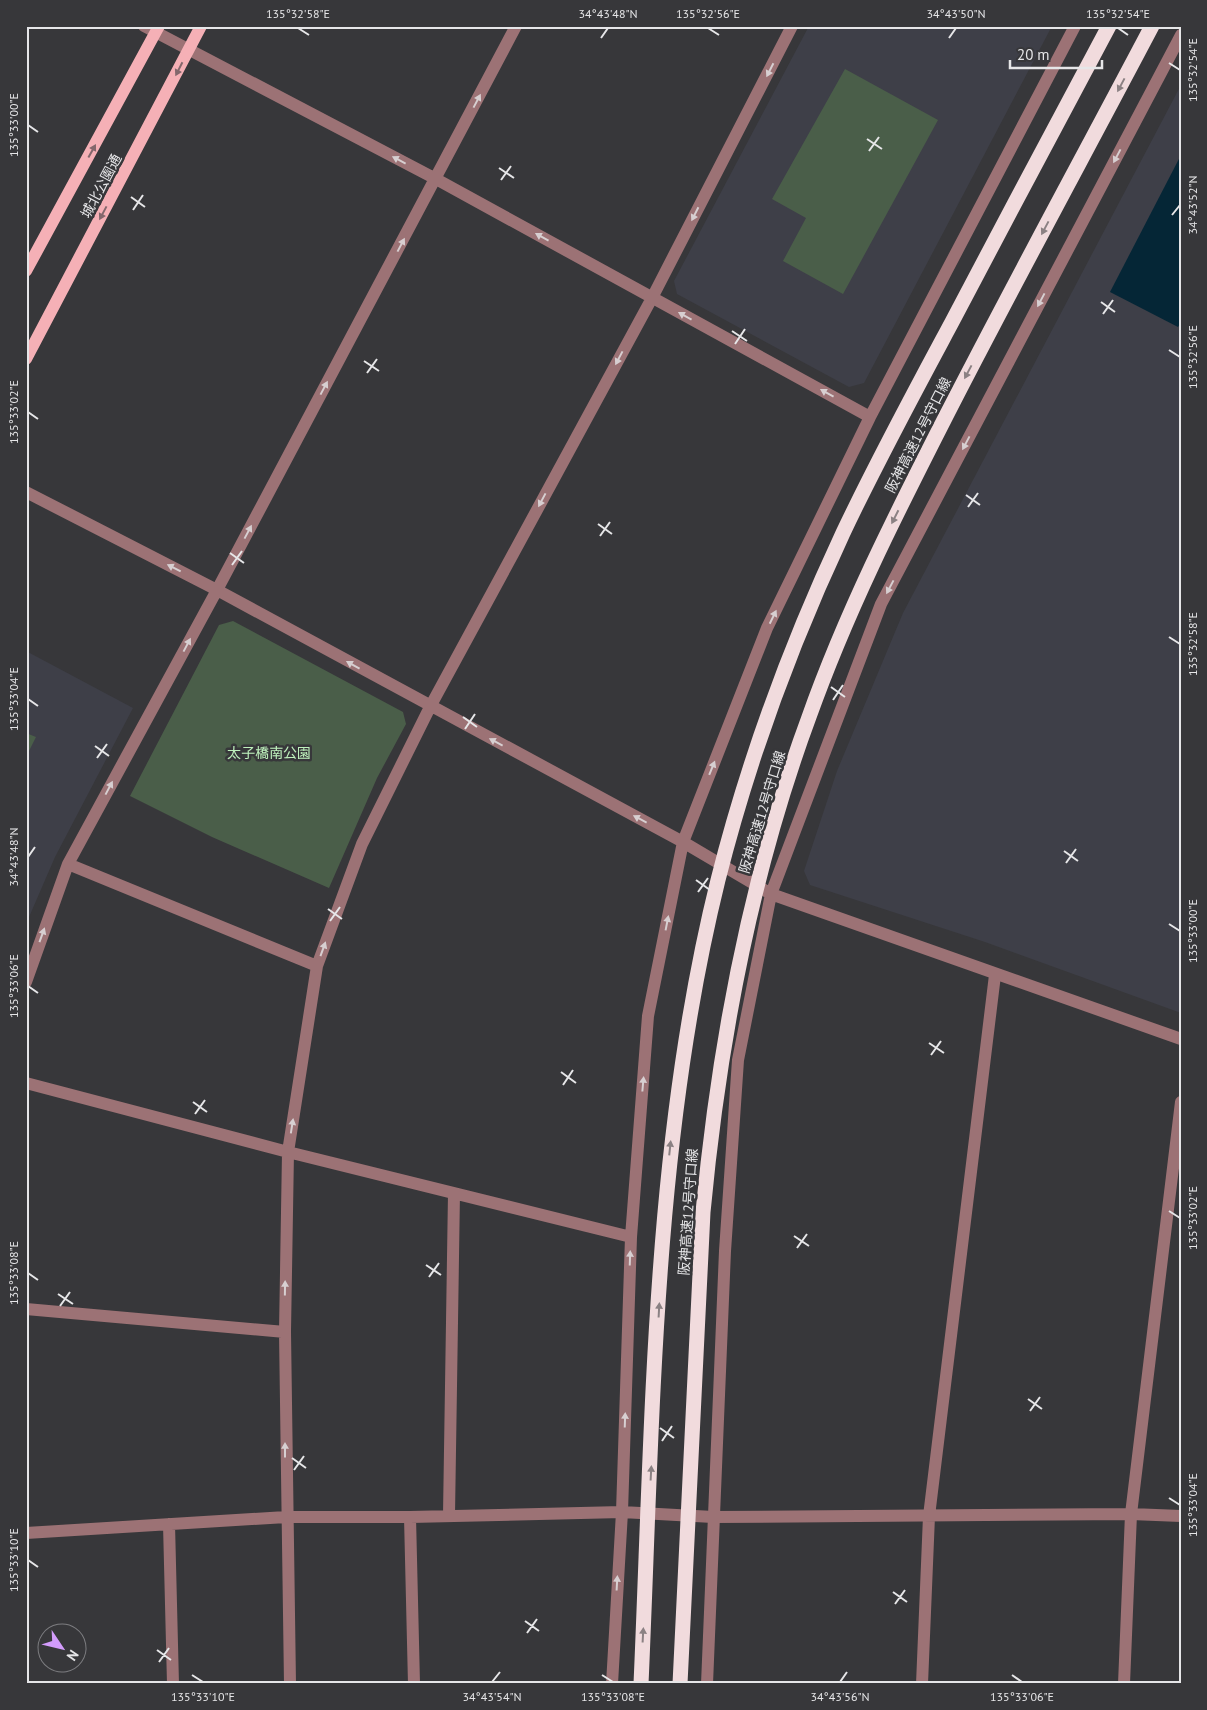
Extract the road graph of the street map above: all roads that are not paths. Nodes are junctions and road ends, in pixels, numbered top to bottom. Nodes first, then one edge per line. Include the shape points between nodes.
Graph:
1 (144, 26) edge
2 (201, 26) edge
3 (516, 26) edge
4 (792, 26) edge
5 (1075, 26) edge
6 (1108, 26) edge
7 (1152, 26) edge
8 (158, 30) edge
9 (1181, 35) edge
10 (189, 50) junction
11 (436, 179) junction
12 (26, 270) edge
13 (652, 298) junction
14 (26, 359) edge
15 (870, 417) junction
16 (26, 492) edge
17 (217, 590) junction
18 (430, 707) junction
19 (683, 842) junction
20 (68, 864) junction
21 (771, 894) junction
22 (317, 966) junction
23 (995, 975) junction
24 (26, 982) edge
25 (1181, 1039) edge
26 (26, 1083) edge
27 (1181, 1102) edge
28 (288, 1152) junction
29 (454, 1193) junction
30 (631, 1237) junction
31 (26, 1310) edge
32 (284, 1332) junction
33 (622, 1512) junction
34 (1131, 1514) junction
35 (448, 1515) junction
36 (929, 1516) junction
37 (1181, 1516) edge
38 (286, 1517) junction
39 (410, 1517) junction
40 (713, 1517) junction
41 (169, 1524) junction
42 (26, 1534) edge
43 (173, 1684) edge
44 (290, 1684) edge
45 (414, 1684) edge
46 (612, 1684) edge
47 (641, 1684) edge
48 (680, 1684) edge
49 (707, 1684) edge
50 (922, 1684) edge
51 (1124, 1684) edge

1 - 8 street
2 - 10 main road, 城北公園通
11 -> 3 street
4 -> 13 street
5 - 15 street
47 -> 6 highway, 阪神高速12号守口線, bridge via 664,1204 684,1045 698,968 726,850 772,704 843,533
7 -> 48 highway, 阪神高速12号守口線, bridge via 966,376 878,550 819,689 782,793 736,976 710,1138 703,1212
8 - 10 street
12 -> 8 main road, 城北公園通
9 -> 21 street via 881,604
11 -> 10 street
10 -> 14 main road, 城北公園通
13 -> 11 street
17 -> 11 street
15 -> 13 street
13 -> 18 street
19 -> 15 street via 767,628
17 -> 16 street
18 -> 17 street
20 -> 17 street
19 -> 18 street
22 -> 18 street via 362,844
19 - 21 street
30 -> 19 street via 648,1016
20 - 22 street
24 -> 20 street
21 - 23 street
21 - 40 street via 738,1060 725,1251
28 -> 22 street
23 - 25 street
23 - 36 street
26 - 28 street
27 - 34 street
28 - 29 street
32 -> 28 street
29 - 30 street
29 - 35 street
33 -> 30 street
31 - 32 street
38 -> 32 street
33 - 35 street
33 - 40 street
46 -> 33 street
34 - 36 street
34 - 37 street
34 - 51 street
35 - 39 street
36 - 40 street
36 - 50 street
38 - 39 street
38 - 41 street
38 - 44 street
39 - 45 street
40 - 49 street
41 - 42 street
41 - 43 street

